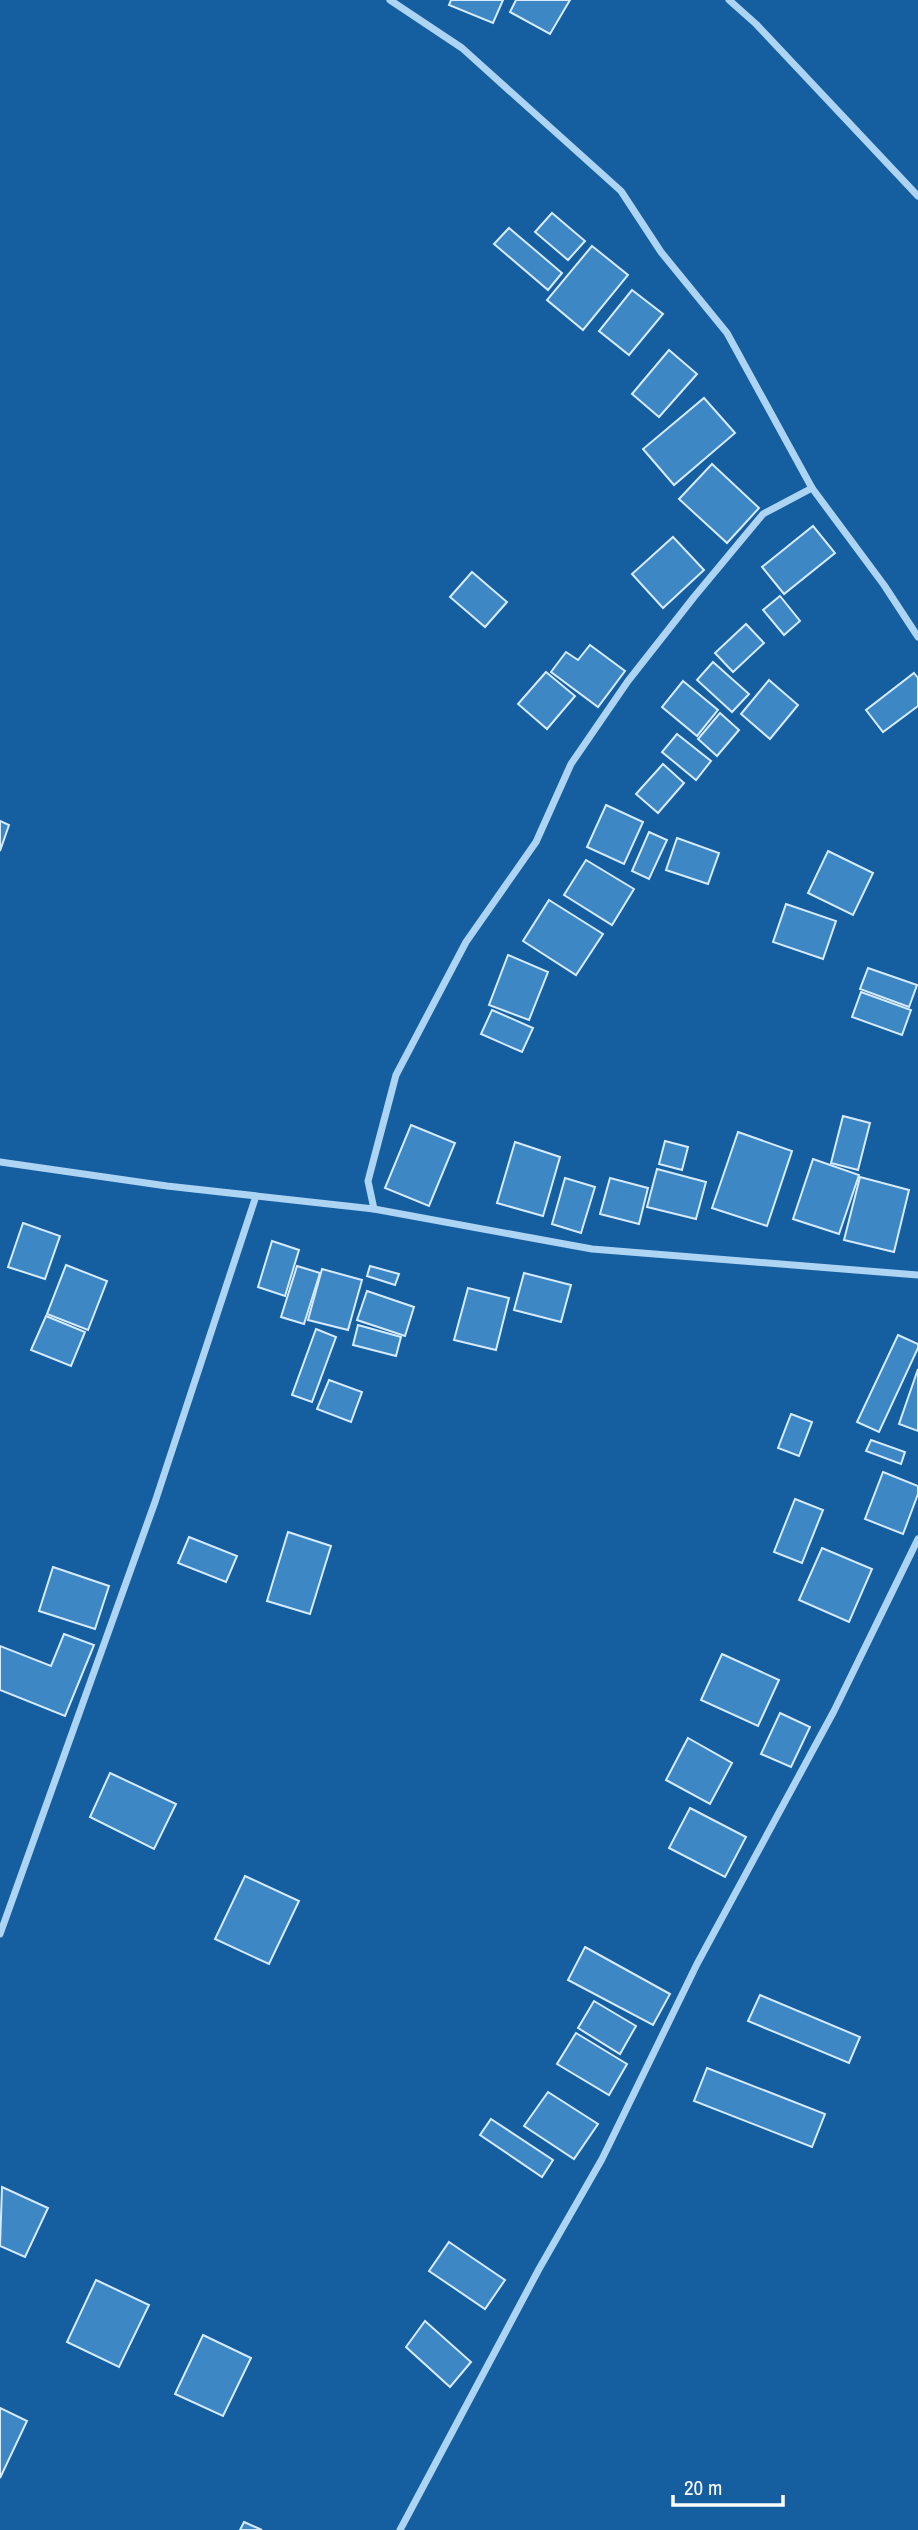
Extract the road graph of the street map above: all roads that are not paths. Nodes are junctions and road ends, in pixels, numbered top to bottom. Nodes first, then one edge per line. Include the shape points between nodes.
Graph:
1 (390, 0) edge
2 (729, 0) edge
3 (918, 196) edge
4 (812, 488) junction
5 (918, 637) edge
6 (0, 1162) edge
7 (256, 1196) junction
8 (374, 1209) junction
9 (918, 1275) edge
10 (918, 1539) edge
11 (0, 1934) edge
12 (400, 2530) edge

1 - 4 street via 462,48 621,191 661,252 727,333
2 - 3 street
4 - 5 street
4 - 8 street via 763,514 628,681 571,764 536,842 466,942 396,1074 368,1181
6 - 7 street
7 - 8 street
7 - 11 street via 155,1502
8 - 9 street via 592,1249
10 - 12 street via 834,1712 696,1964 602,2158

